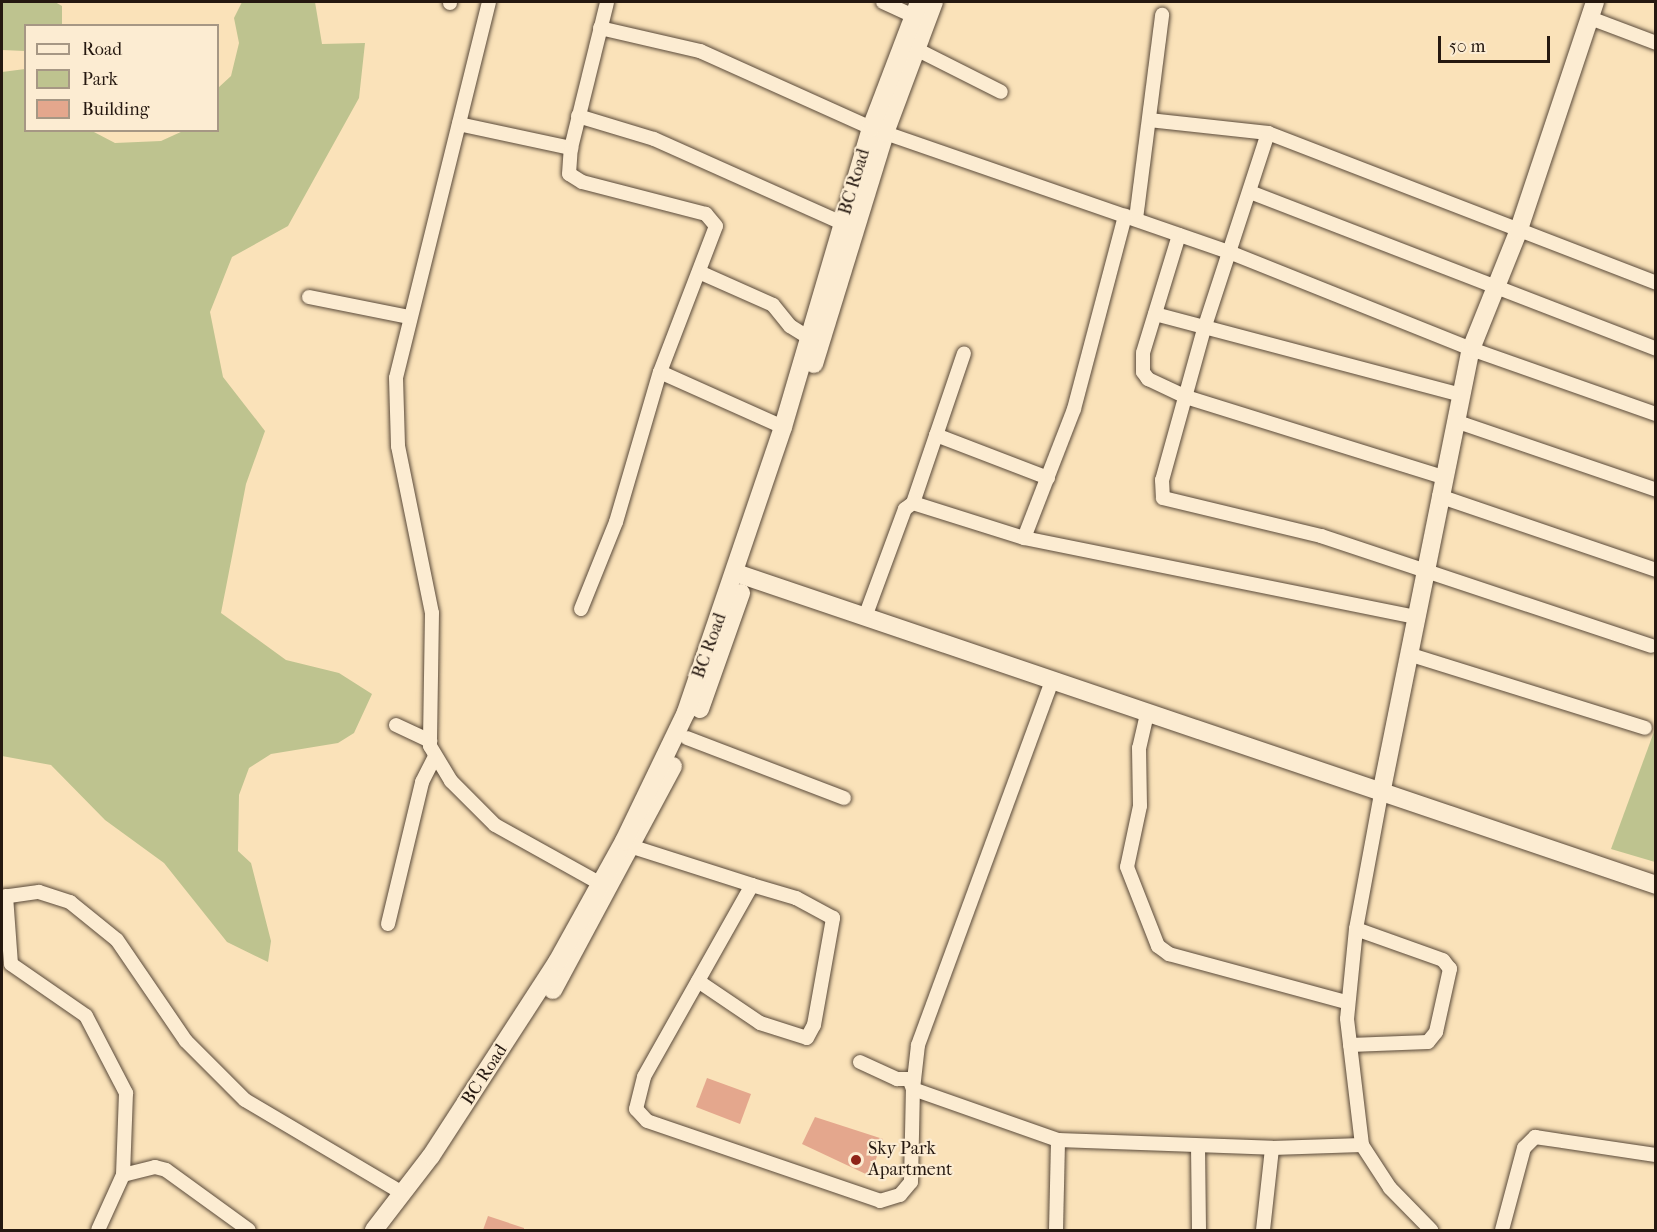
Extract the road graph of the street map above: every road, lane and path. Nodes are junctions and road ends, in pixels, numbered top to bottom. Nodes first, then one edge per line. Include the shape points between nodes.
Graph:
1 (489, 2) edge
2 (607, 2) edge
3 (883, 2) edge
4 (934, 2) edge
5 (1592, 10) edge
6 (920, 13) edge
7 (1162, 15) dead end
8 (600, 28) junction
9 (1656, 43) edge
10 (916, 49) junction
11 (1001, 92) dead end
12 (578, 116) junction
13 (1149, 120) junction
14 (459, 124) junction
15 (878, 131) junction
16 (1268, 133) junction
17 (571, 148) junction
18 (1250, 192) junction
19 (1131, 218) junction
20 (842, 223) junction
21 (1518, 232) junction
22 (1179, 235) junction
23 (1229, 252) junction
24 (699, 272) junction
25 (1656, 283) edge
26 (1494, 286) junction
27 (309, 297) dead end
28 (1155, 314) junction
29 (409, 317) junction
30 (1204, 329) junction
31 (809, 338) junction
32 (1471, 349) junction
33 (1656, 349) edge
34 (964, 353) dead end
35 (660, 372) junction
36 (1461, 395) junction
37 (1186, 397) junction
38 (1656, 414) edge
39 (1455, 421) junction
40 (783, 427) junction
41 (936, 435) junction
42 (1443, 477) junction
43 (1048, 478) junction
44 (1656, 490) edge
45 (1439, 496) junction
46 (913, 503) junction
47 (1024, 538) junction
48 (1656, 570) edge
49 (1424, 572) junction
50 (741, 575) junction
51 (581, 609) dead end
52 (865, 617) junction
53 (1415, 617) junction
54 (1651, 646) dead end
55 (1408, 654) junction
56 (1052, 681) junction
57 (1146, 714) junction
58 (396, 725) dead end
59 (1645, 728) dead end
60 (687, 738) junction
61 (430, 741) junction
62 (434, 758) junction
63 (1381, 794) junction
64 (844, 798) dead end
65 (629, 844) junction
66 (599, 883) junction
67 (752, 885) junction
68 (1656, 885) edge
69 (4, 896) edge
70 (388, 924) dead end
71 (1356, 929) junction
72 (698, 981) junction
73 (1346, 1002) junction
74 (1350, 1045) junction
75 (860, 1062) dead end
76 (913, 1089) junction
77 (1058, 1140) junction
78 (1362, 1145) junction
79 (1198, 1146) junction
80 (1272, 1148) junction
81 (1656, 1155) edge
82 (123, 1175) junction
83 (407, 1197) junction
84 (98, 1230) edge
85 (249, 1230) edge
86 (374, 1230) edge
87 (389, 1230) edge
88 (1056, 1230) edge
89 (1199, 1230) edge
90 (1263, 1230) edge
91 (1429, 1230) edge
92 (1502, 1230) edge

1 - 14 street
2 - 8 street
3 - 6 street
4 - 6 street, BC Road
5 - 9 street
5 - 21 street
6 - 10 street, BC Road
6 - 15 street, BC Road
7 - 13 street
8 - 12 street
8 - 15 street via 700,51
10 - 11 street
10 - 15 street, BC Road
12 - 17 street
12 - 20 street via 654,139
13 - 16 street
13 - 19 street
14 - 17 street
14 - 29 street
15 - 19 street
15 - 20 street, BC Road
15 - 50 street, BC Road
16 - 18 street
16 - 21 street
17 - 24 street via 568,166 574,179 713,219 714,234
18 - 23 street
18 - 26 street
19 - 22 street
19 - 43 street
20 - 31 street, BC Road
21 - 25 street
21 - 26 street
22 - 23 street
22 - 28 street
23 - 30 street
23 - 32 street
24 - 31 street via 773,305 790,326
24 - 35 street
26 - 32 street
26 - 33 street
27 - 29 street
28 - 30 street
28 - 37 street via 1143,372
29 - 61 street via 396,378 398,438 413,536 432,613
30 - 36 street
30 - 37 street
31 - 40 street, BC Road
32 - 36 street
32 - 38 street
34 - 41 street
35 - 40 street
35 - 51 street via 616,522
36 - 39 street
37 - 42 street
37 - 49 street via 1162,480 1163,498 1321,537
39 - 42 street
39 - 44 street
40 - 50 street, BC Road
41 - 43 street
41 - 46 street
42 - 45 street
43 - 47 street
45 - 48 street
45 - 49 street
46 - 47 street
46 - 52 street via 905,509
47 - 53 street
49 - 53 street
49 - 54 street
50 - 52 street
50 - 60 street, BC Road
50 - 65 street, BC Road
52 - 56 street
53 - 55 street
55 - 59 street
55 - 63 street
56 - 57 street
56 - 76 street via 918,1045
57 - 63 street
57 - 73 street via 1139,748 1140,806 1127,867 1158,946 1169,954
58 - 61 street
60 - 64 street
60 - 65 street, BC Road
61 - 62 street
62 - 66 street via 495,825
62 - 70 street via 423,782
63 - 68 street
63 - 71 street
65 - 66 street, BC Road
65 - 67 street
65 - 83 street, BC Road via 569,967
66 - 83 street, BC Road via 557,962
67 - 72 street
67 - 72 street via 796,898 833,918 814,1025 807,1038 760,1023
69 - 82 street via 11,964 86,1016 126,1093
69 - 83 street via 39,892 70,902 117,940 186,1041 245,1100
71 - 73 street
71 - 74 street via 1443,960 1450,969 1436,1032 1428,1042
72 - 76 street via 636,1095 636,1109 646,1121 880,1201 900,1195 910,1182
73 - 74 street
74 - 78 street
75 - 76 street via 897,1079 909,1079
76 - 77 street
77 - 79 street
77 - 88 street
78 - 80 street
78 - 91 street via 1390,1188
79 - 80 street
79 - 89 street
80 - 90 street
81 - 92 street via 1535,1137 1524,1148
82 - 84 street
82 - 85 street via 154,1167 166,1170
83 - 86 street, BC Road
83 - 87 street, BC Road

